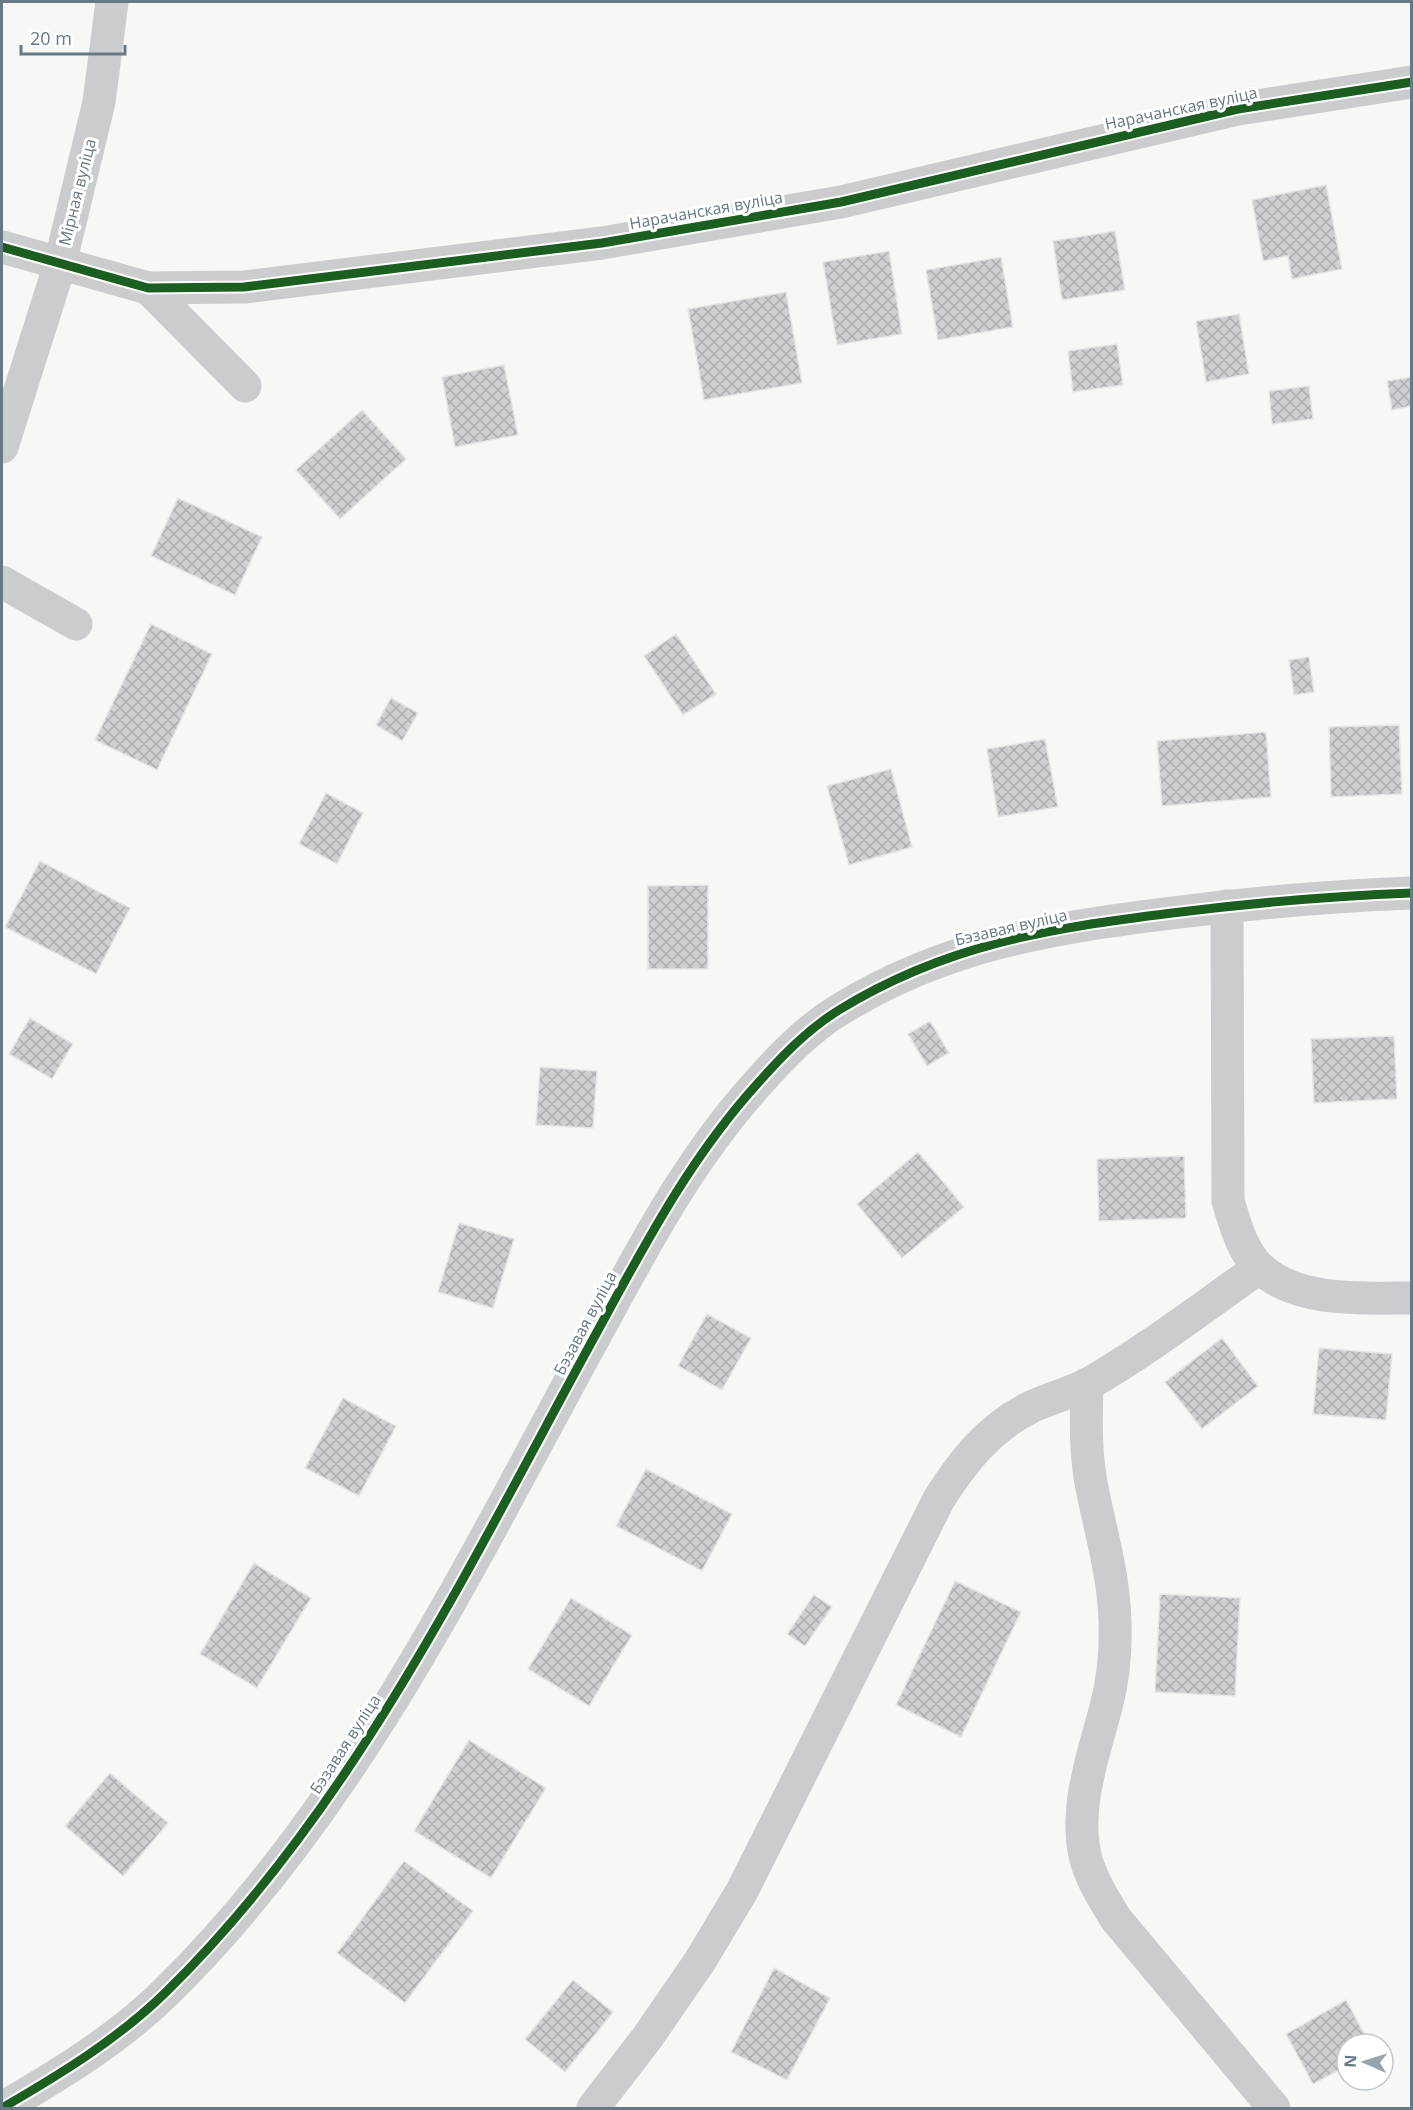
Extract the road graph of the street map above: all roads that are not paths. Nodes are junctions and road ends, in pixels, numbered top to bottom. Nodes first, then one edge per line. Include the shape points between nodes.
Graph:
1 (112, 2) edge
2 (1412, 82) edge
3 (2, 247) edge
4 (60, 264) junction
5 (148, 288) junction
6 (245, 386) dead end
7 (2, 447) edge
8 (2, 582) edge
9 (76, 624) dead end
10 (1412, 893) edge
11 (1227, 906) junction
12 (1259, 1268) junction
13 (1412, 1298) edge
14 (1087, 1384) junction
15 (2, 2108) edge
16 (592, 2109) edge
17 (1274, 2109) edge

1 - 4 street, Мірная вуліца via 99,102
2 - 5 street, Нарачанская вуліца via 1238,109 841,202 602,243 244,286
3 - 4 street, Нарачанская вуліца
4 - 5 street, Нарачанская вуліца
4 - 7 street, Мірная вуліца
5 - 6 street
8 - 9 street
10 - 11 street, Бэзавая вуліца
11 - 12 street via 1228,1201 1240,1239
11 - 15 street, Бэзавая вуліца via 1041,932 968,950 901,977 837,1011 785,1053 734,1108 684,1178 640,1250 422,1653 328,1799 272,1874 162,1996 105,2043
12 - 13 street via 1291,1287 1328,1295
12 - 14 street
14 - 16 street via 1029,1408 1004,1424 980,1443 959,1468 939,1499 742,1891 647,2038
14 - 17 street via 1088,1458 1111,1572 1115,1623 1106,1705 1084,1792 1087,1862 1099,1893 1116,1919

